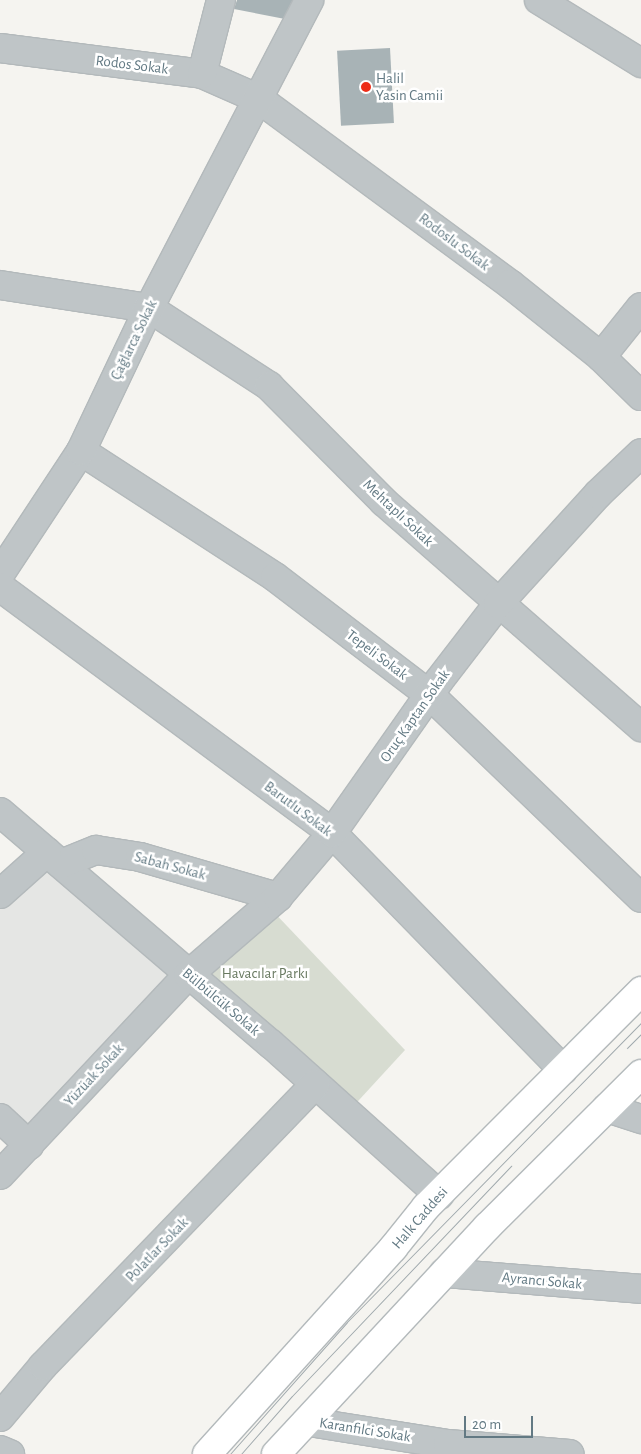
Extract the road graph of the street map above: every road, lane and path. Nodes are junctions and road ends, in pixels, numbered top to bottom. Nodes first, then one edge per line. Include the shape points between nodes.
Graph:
1 (221, 0) edge
2 (309, 0) edge
3 (540, 0) edge
4 (0, 48) edge
5 (641, 63) edge
6 (202, 74) junction
7 (259, 99) junction
8 (0, 285) edge
9 (641, 307) edge
10 (149, 308) junction
11 (601, 357) junction
12 (641, 396) edge
13 (82, 451) junction
14 (641, 453) edge
15 (0, 574) edge
16 (0, 587) edge
17 (498, 604) junction
18 (431, 696) junction
19 (641, 727) edge
20 (0, 812) edge
21 (332, 833) junction
22 (54, 858) junction
23 (0, 894) edge
24 (278, 897) junction
25 (641, 898) edge
26 (188, 975) junction
27 (641, 991) edge
28 (563, 1070) junction
29 (641, 1074) edge
30 (315, 1084) junction
31 (606, 1108) junction
32 (0, 1118) edge
33 (641, 1119) edge
34 (29, 1145) junction
35 (0, 1175) edge
36 (439, 1195) junction
37 (444, 1273) junction
38 (641, 1289) edge
39 (0, 1416) edge
40 (309, 1422) junction
41 (388, 1444) edge
42 (0, 1450) edge
43 (505, 1451) edge
44 (10, 1454) edge
45 (207, 1454) edge
46 (276, 1454) edge
47 (570, 1454) edge

1 - 6 street
2 - 7 street, Çağlarca Sokak
3 - 5 street
4 - 6 street, Rodos Sokak
6 - 7 street, Rodos Sokak
7 - 10 street, Çağlarca Sokak
7 - 11 street, Rodoslu Sokak via 429,222
8 - 10 street
9 - 11 street
10 - 13 street, Çağlarca Sokak
10 - 17 street, Mehtaplı Sokak via 269,386 384,502
11 - 12 street, Rodoslu Sokak
13 - 15 street, Çağlarca Sokak
13 - 18 street, Tepeli Sokak via 275,577
14 - 17 street, Oruç Kaptan Sokak via 598,494
16 - 21 street, Barutlu Sokak
17 - 18 street, Oruç Kaptan Sokak via 438,682
17 - 19 street, Mehtaplı Sokak
18 - 21 street, Oruç Kaptan Sokak
18 - 25 street, Tepeli Sokak
20 - 22 street, Bülbülcük Sokak
21 - 24 street, Oruç Kaptan Sokak
21 - 28 street, Barutlu Sokak
22 - 23 street, Sabah Sokak
22 - 24 street, Sabah Sokak via 96,850 140,857
22 - 26 street, Bülbülcük Sokak
24 - 26 street, Oruç Kaptan Sokak
26 - 30 street, Bülbülcük Sokak
26 - 34 street, Yüzüak Sokak
27 - 28 main road, Halk Caddesi
28 - 36 main road, Halk Caddesi
29 - 31 main road
30 - 36 street, Bülbülcük Sokak
30 - 39 street, Polatlar Sokak via 43,1366
31 - 33 street
31 - 37 main road
32 - 34 street
34 - 35 street, Yüzüak Sokak
36 - 45 main road, Halk Caddesi
37 - 38 street, Ayrancı Sokak
37 - 40 main road
40 - 41 street, Karanfilci Sokak
40 - 46 main road
41 - 43 street, Karanfilci Sokak
42 - 44 street
43 - 47 street, Karanfilci Sokak

